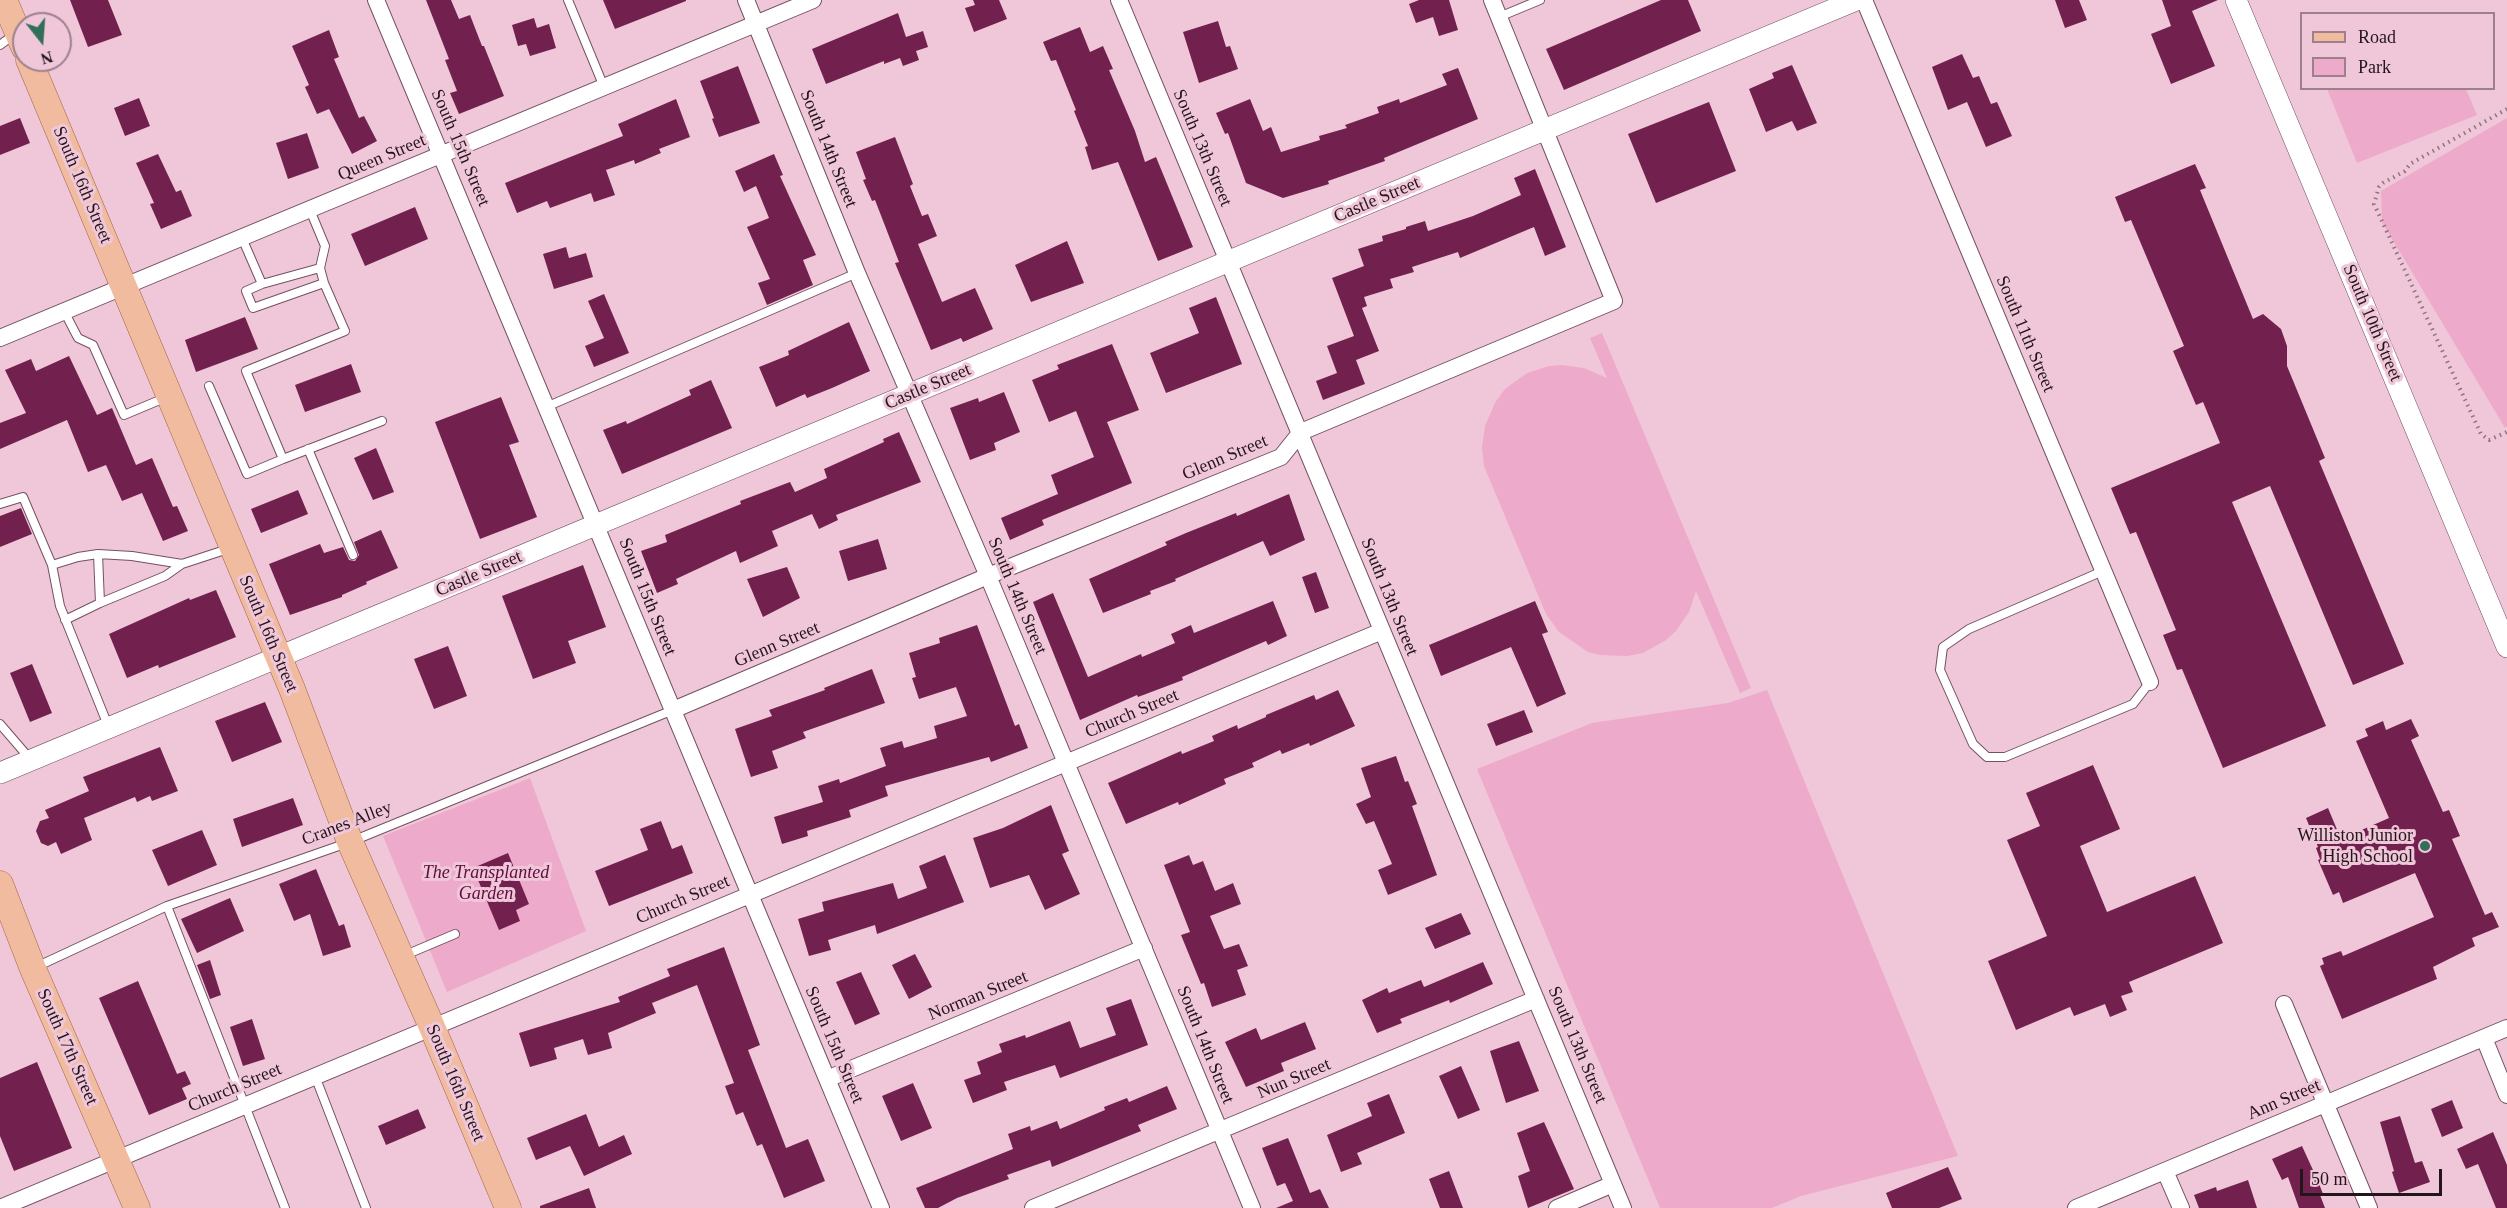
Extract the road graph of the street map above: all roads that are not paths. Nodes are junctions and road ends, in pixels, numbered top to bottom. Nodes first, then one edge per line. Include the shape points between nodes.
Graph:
1 (4, 0) edge
2 (376, 0) edge
3 (568, 0) edge
4 (746, 0) edge
5 (813, 0) edge
6 (1119, 0) edge
7 (1491, 0) edge
8 (1540, 0) edge
9 (1856, 0) edge
10 (1864, 0) edge
11 (2236, 0) edge
12 (1499, 17) junction
13 (756, 24) junction
14 (12, 33) edge
15 (34, 72) edge
16 (604, 87) junction
17 (1545, 130) junction
18 (442, 155) junction
19 (310, 210) junction
20 (242, 238) junction
21 (1229, 261) junction
22 (320, 268) junction
23 (858, 273) junction
24 (324, 283) junction
25 (262, 284) junction
26 (124, 286) junction
27 (64, 311) junction
28 (0, 338) edge
29 (209, 386) dead end
30 (909, 395) junction
31 (170, 396) junction
32 (546, 407) junction
33 (382, 421) dead end
34 (1301, 432) junction
35 (309, 449) junction
36 (283, 459) junction
37 (0, 504) edge
38 (597, 525) junction
39 (232, 548) junction
40 (98, 554) junction
41 (353, 555) dead end
42 (182, 564) junction
43 (52, 565) junction
44 (2103, 571) junction
45 (988, 576) junction
46 (100, 603) junction
47 (65, 620) junction
48 (1382, 631) junction
49 (2507, 647) edge
50 (278, 658) junction
51 (2150, 682) joint
52 (672, 710) junction
53 (0, 724) edge
54 (109, 728) junction
55 (31, 760) junction
56 (1066, 762) junction
57 (0, 773) edge
58 (350, 842) junction
59 (0, 884) edge
60 (749, 893) junction
61 (167, 906) junction
62 (455, 934) dead end
63 (1144, 948) junction
64 (401, 957) junction
65 (33, 969) junction
66 (1536, 999) junction
67 (2284, 1004) dead end
68 (432, 1027) junction
69 (2507, 1028) edge
70 (2484, 1038) junction
71 (315, 1076) junction
72 (827, 1079) junction
73 (2507, 1095) edge
74 (2326, 1104) junction
75 (246, 1105) junction
76 (1220, 1132) junction
77 (117, 1158) junction
78 (2165, 1171) junction
79 (1613, 1184) junction
80 (0, 1208) edge
81 (138, 1208) edge
82 (285, 1208) edge
83 (366, 1208) edge
84 (508, 1208) edge
85 (881, 1208) edge
86 (1033, 1208) edge
87 (1252, 1208) edge
88 (1557, 1208) edge
89 (1623, 1208) edge
90 (2076, 1208) edge
91 (2181, 1208) edge
92 (2370, 1208) edge

1 - 14 main road
2 - 18 street, South 15th Street
3 - 16 lane
4 - 13 street, South 14th Street
5 - 13 street, Queen Street
6 - 21 street, South 13th Street
7 - 12 street, Glenn Street
8 - 12 lane
9 - 17 street, Castle Street
10 - 44 street, South 11th Street
11 - 49 street, South 10th Street
12 - 17 street, Glenn Street
13 - 16 street, Queen Street
13 - 23 street, South 14th Street
15 - 26 main road, South 16th Street
16 - 18 street, Queen Street
17 - 21 street, Castle Street
17 - 34 street, Glenn Street via 1614,301
18 - 19 street, Queen Street
18 - 32 street, South 15th Street
19 - 20 street, Queen Street
19 - 22 lane via 325,246
20 - 25 lane
20 - 26 street, Queen Street
21 - 30 street, Castle Street
21 - 34 street, South 13th Street
22 - 24 lane
22 - 25 lane
23 - 30 street, South 14th Street
23 - 32 lane
24 - 25 lane via 253,308 246,291
24 - 36 lane via 345,331 246,371
26 - 27 street, Queen Street
26 - 31 main road, South 16th Street
27 - 28 street, Queen Street
27 - 31 lane via 78,338 93,345 124,416
29 - 36 lane via 247,474
30 - 38 street, Castle Street
30 - 45 street, South 14th Street
31 - 39 main road, South 16th Street
32 - 38 street, South 15th Street
33 - 35 lane
34 - 45 street, Glenn Street via 1281,456
34 - 48 street, South 13th Street
35 - 36 lane
35 - 41 lane
37 - 43 lane via 24,497
38 - 50 street, Castle Street
38 - 52 street, South 15th Street
39 - 42 lane
39 - 50 main road, South 16th Street
40 - 42 lane
40 - 43 lane
40 - 46 lane
42 - 46 lane via 165,576
43 - 47 lane
44 - 51 street, South 11th Street
44 - 51 lane via 1969,629 1943,647 1940,670 1973,744 1987,757 2005,757 2133,704
45 - 52 street, Glenn Street
45 - 56 street, South 14th Street
46 - 47 lane
47 - 54 lane
48 - 56 street, Church Street
48 - 66 street, South 13th Street
50 - 54 street, Castle Street
50 - 58 main road, South 16th Street
52 - 58 lane, Cranes Alley
52 - 60 street, South 15th Street
53 - 55 lane
54 - 55 street, Castle Street
55 - 57 street, Castle Street
56 - 60 street, Church Street
56 - 63 street, South 14th Street
58 - 61 lane, Cranes Alley
58 - 64 main road, South 16th Street
59 - 65 main road, South 17th Street
60 - 68 street, Church Street
60 - 72 street, South 15th Street
61 - 65 lane, Cranes Alley
61 - 75 lane
62 - 64 lane
63 - 72 street, Norman Street
63 - 76 street, South 14th Street
64 - 68 main road, South 16th Street
65 - 77 main road, South 17th Street
66 - 76 street, Nun Street
66 - 79 street, South 13th Street
67 - 74 street
68 - 71 street, Church Street
68 - 84 main road, South 16th Street
69 - 70 street, Ann Street
70 - 73 street
70 - 74 street, Ann Street
71 - 75 street, Church Street
71 - 83 lane
72 - 85 street, South 15th Street
74 - 78 street, Ann Street
74 - 92 street
75 - 77 street, Church Street
75 - 82 lane
76 - 86 street, Nun Street
76 - 87 street, South 14th Street
77 - 80 street, Church Street
77 - 81 main road, South 17th Street
78 - 90 street, Ann Street
78 - 91 street
79 - 88 street
79 - 89 street, South 13th Street

